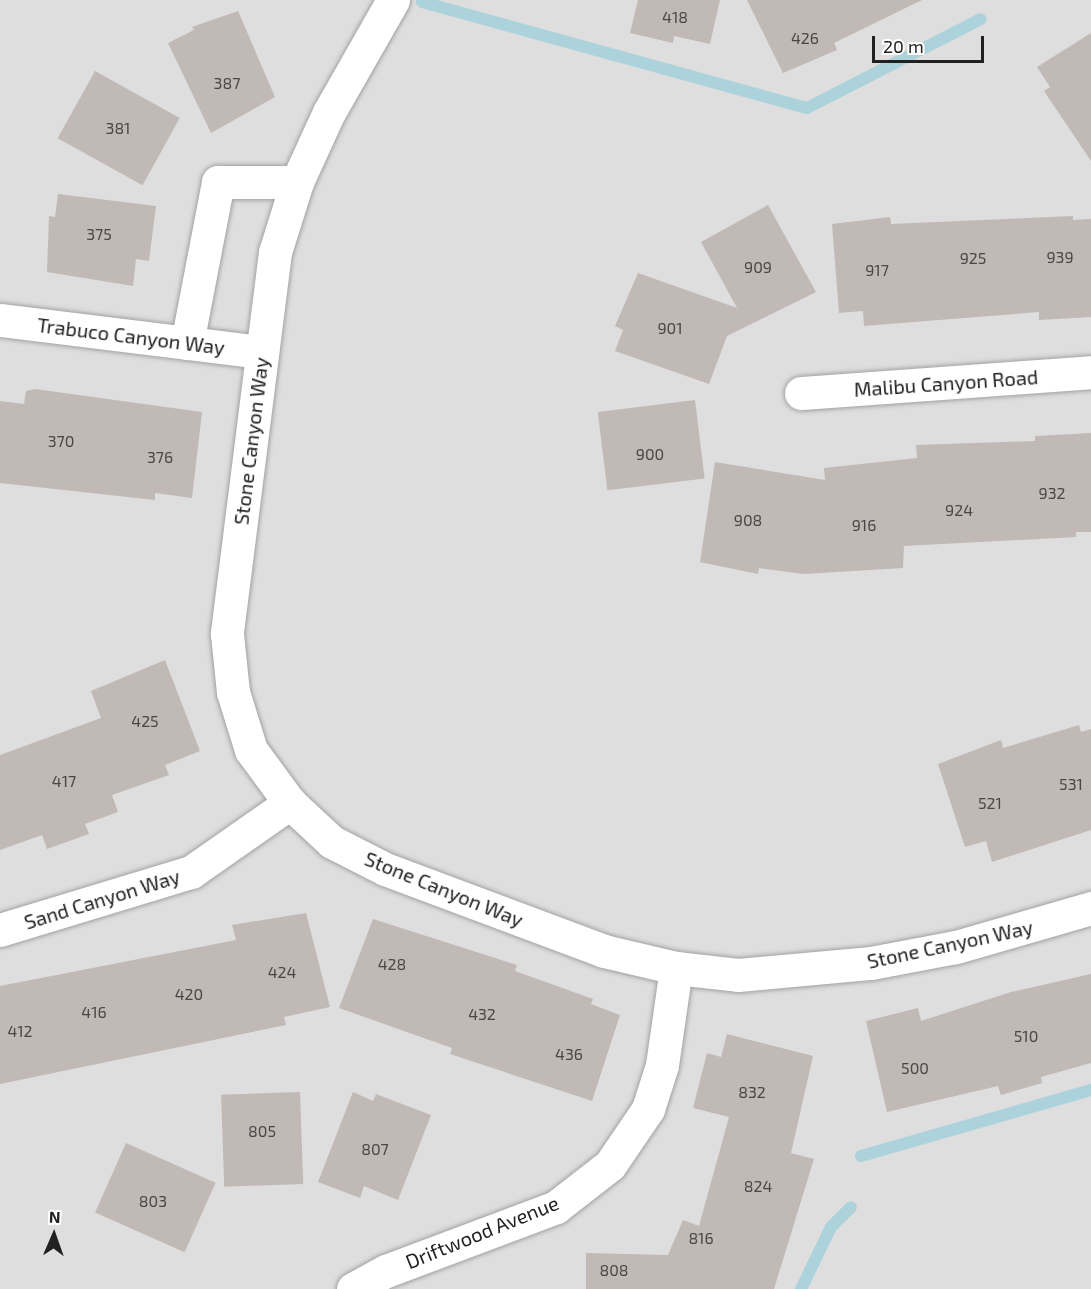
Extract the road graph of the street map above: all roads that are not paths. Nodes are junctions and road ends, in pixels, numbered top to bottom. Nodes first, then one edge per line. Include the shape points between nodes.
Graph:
1 (393, 0) edge
2 (297, 182) junction
3 (0, 320) edge
4 (187, 343) junction
5 (262, 352) junction
6 (1091, 372) edge
7 (801, 393) dead end
8 (290, 802) junction
9 (1091, 908) edge
10 (0, 930) edge
11 (676, 968) junction
12 (353, 1289) edge

1 - 2 street, Stone Canyon Way via 329,112
2 - 4 street via 218,182
2 - 5 street, Stone Canyon Way via 275,252
3 - 4 street, Trabuco Canyon Way
4 - 5 street, Trabuco Canyon Way
5 - 8 street, Stone Canyon Way via 227,634 233,692 251,750
6 - 7 street, Malibu Canyon Road
8 - 10 street, Sand Canyon Way via 191,872
8 - 11 street, Stone Canyon Way via 332,842 385,869 604,951
9 - 11 street, Stone Canyon Way via 956,947 871,963 738,975
11 - 12 street, Driftwood Avenue via 662,1065 648,1109 610,1165 556,1207 386,1271

